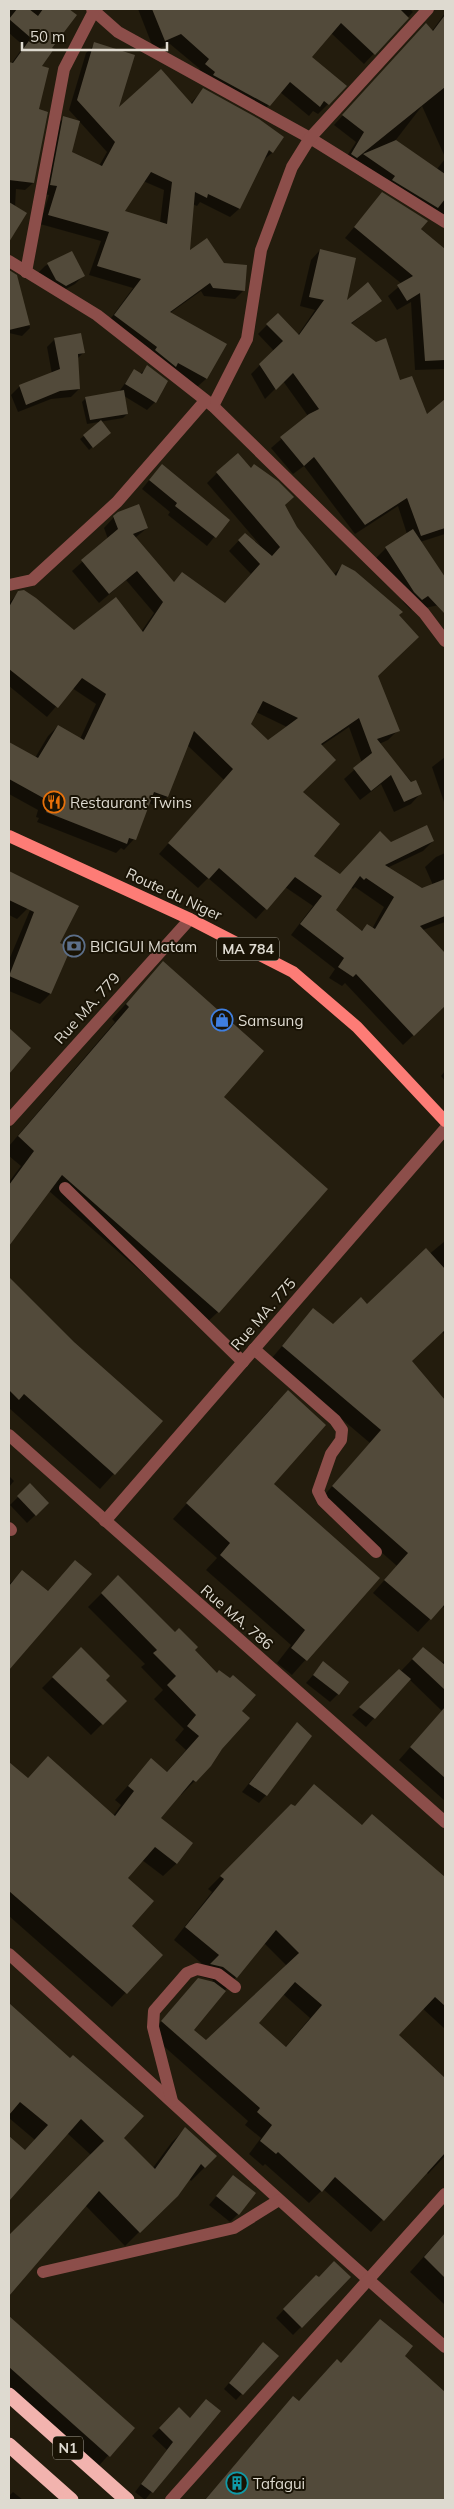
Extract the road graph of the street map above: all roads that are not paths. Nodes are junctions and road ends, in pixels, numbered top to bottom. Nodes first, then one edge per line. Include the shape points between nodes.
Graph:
1 (93, 9) edge
2 (428, 9) edge
3 (310, 138) junction
4 (445, 222) edge
5 (9, 261) edge
6 (26, 272) junction
7 (209, 404) junction
8 (9, 585) edge
9 (445, 642) edge
10 (9, 836) edge
11 (190, 919) junction
12 (9, 1120) edge
13 (445, 1121) edge
14 (445, 1129) edge
15 (65, 1188) dead end
16 (254, 1349) junction
17 (243, 1362) junction
18 (9, 1435) edge
19 (105, 1521) junction
20 (376, 1552) dead end
21 (445, 1822) edge
22 (9, 1954) edge
23 (236, 1988) dead end
24 (172, 2101) junction
25 (445, 2194) edge
26 (279, 2200) junction
27 (43, 2272) dead end
28 (368, 2281) junction
29 (445, 2347) edge
30 (9, 2396) edge
31 (9, 2445) edge
32 (71, 2500) edge
33 (128, 2500) edge
34 (171, 2500) edge

1 - 3 street via 118,32
1 - 6 street via 64,69
2 - 3 street
3 - 4 street
3 - 7 street via 292,167 261,250 247,339
5 - 6 street
6 - 7 street via 97,315
7 - 8 street via 117,502 32,580
7 - 9 street via 424,613
10 - 11 main road, Route du Niger / MA 784
11 - 12 street, Rue MA. 779
11 - 13 main road, Route du Niger / MA 784 via 293,972 357,1027
14 - 16 street, Rue MA. 775
15 - 17 street
16 - 17 street, Rue MA. 775
16 - 20 street via 335,1420 342,1430 341,1440 330,1454 318,1491 323,1501
17 - 19 street, Rue MA. 775
18 - 19 street, Rue MA. 786
19 - 21 street, Rue MA. 786
22 - 24 street
23 - 24 street via 218,1974 197,1969 187,1974 154,2011 153,2027
24 - 26 street
25 - 28 street
26 - 27 street via 234,2228
26 - 28 street
28 - 29 street
28 - 34 street
30 - 33 highway, N1
31 - 32 highway, N1

